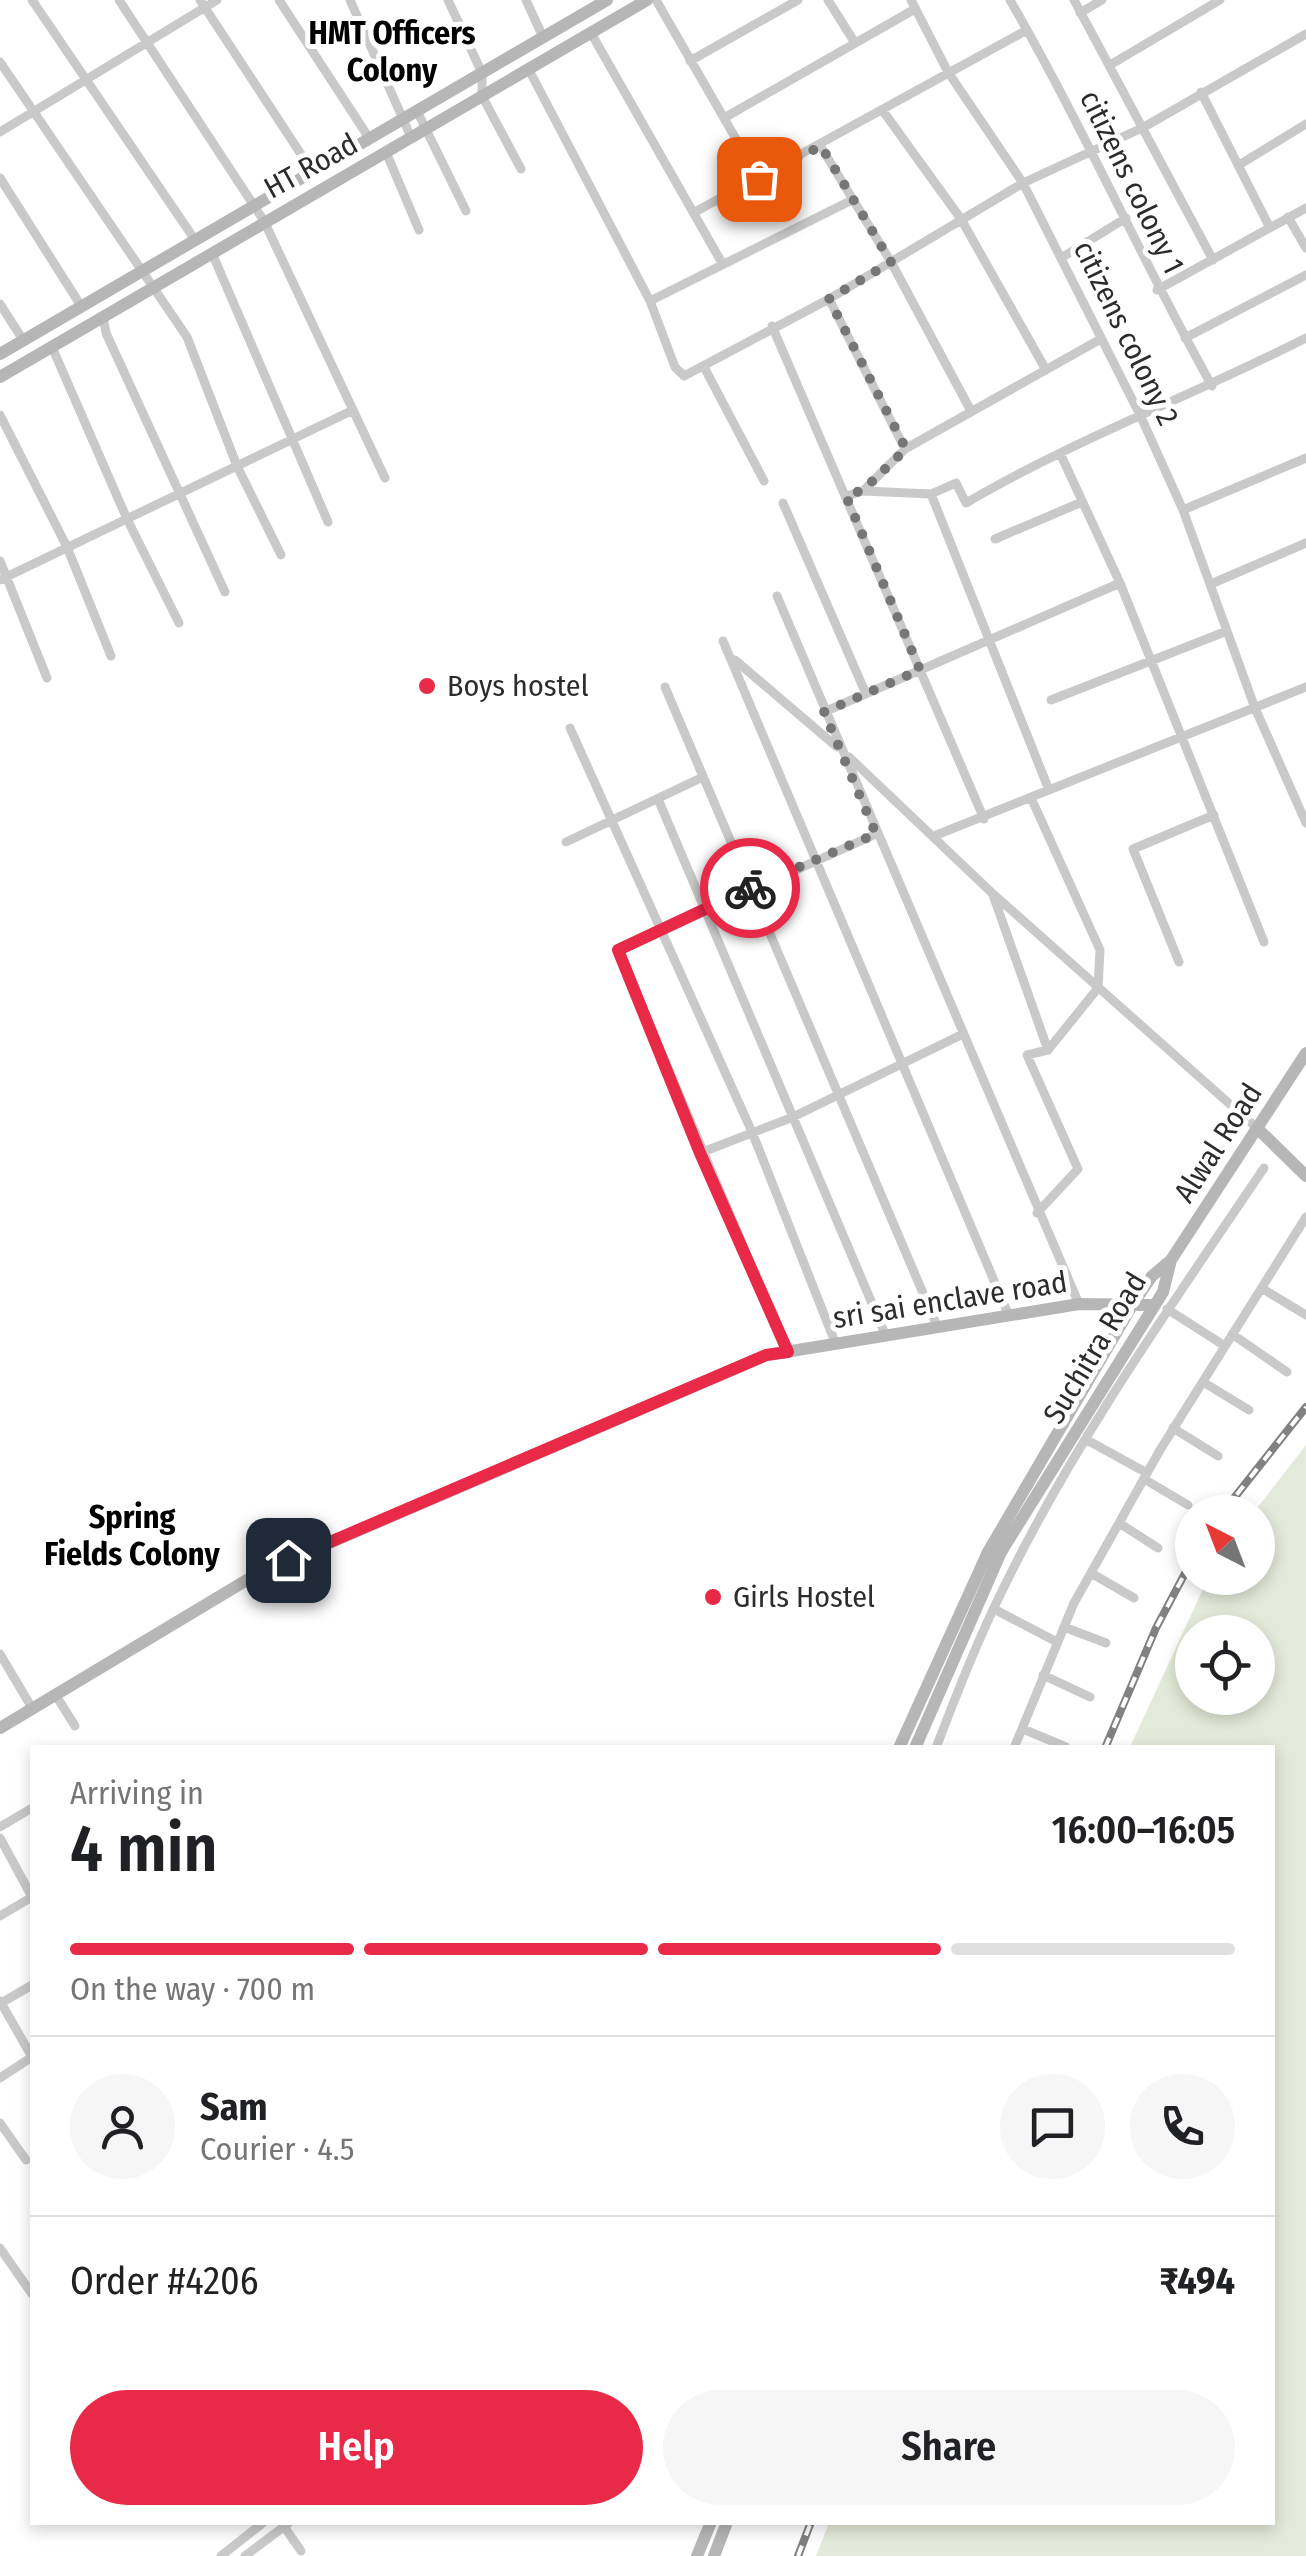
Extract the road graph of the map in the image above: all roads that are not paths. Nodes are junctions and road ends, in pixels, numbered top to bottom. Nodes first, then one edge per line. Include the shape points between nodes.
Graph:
1 (32, 0) edge
2 (119, 0) edge
3 (216, 0) edge
4 (280, 0) edge
5 (350, 0) edge
6 (448, 0) edge
7 (526, 0) edge
8 (606, 0) edge
9 (647, 0) edge
10 (656, 0) edge
11 (798, 0) edge
12 (828, 0) edge
13 (1010, 0) edge
14 (1074, 0) edge
15 (1102, 0) edge
16 (1220, 0) edge
17 (202, 4) edge
18 (913, 5) edge
19 (1080, 13) junction
20 (614, 19) junction
21 (1027, 30) junction
22 (590, 33) junction
23 (1306, 34) edge
24 (543, 37) junction
25 (855, 43) junction
26 (147, 44) junction
27 (690, 61) junction
28 (0, 62) edge
29 (1110, 65) junction
30 (528, 68) junction
31 (948, 72) junction
32 (482, 73) junction
33 (87, 82) junction
34 (1201, 92) junction
35 (482, 96) junction
36 (35, 110) junction
37 (883, 111) junction
38 (417, 112) junction
39 (724, 118) junction
40 (402, 120) junction
41 (1306, 124) edge
42 (1144, 127) junction
43 (0, 132) edge
44 (418, 135) junction
45 (370, 138) junction
46 (821, 146) junction
47 (1090, 150) junction
48 (386, 152) junction
49 (1239, 165) junction
50 (521, 169) dead end
51 (312, 171) junction
52 (0, 178) edge
53 (759, 179) junction
54 (1023, 184) junction
55 (852, 200) junction
56 (254, 204) junction
57 (1306, 208) edge
58 (466, 211) dead end
59 (695, 212) junction
60 (1288, 217) junction
61 (1126, 218) junction
62 (961, 219) junction
63 (264, 220) junction
64 (1270, 228) junction
65 (419, 230) dead end
66 (196, 240) junction
67 (1306, 248) edge
68 (212, 253) junction
69 (1062, 258) junction
70 (1213, 260) junction
71 (891, 262) junction
72 (722, 263) junction
73 (144, 270) junction
74 (1306, 275) edge
75 (156, 285) junction
76 (1157, 290) junction
77 (829, 299) junction
78 (650, 301) junction
79 (0, 304) edge
80 (81, 306) junction
81 (103, 316) junction
82 (772, 326) junction
83 (1185, 338) junction
84 (1306, 338) edge
85 (23, 340) junction
86 (1098, 340) junction
87 (52, 347) junction
88 (0, 354) edge
89 (704, 366) junction
90 (1046, 370) junction
91 (0, 377) edge
92 (1212, 386) junction
93 (353, 410) junction
94 (971, 411) junction
95 (0, 414) edge
96 (1141, 417) junction
97 (292, 440) junction
98 (906, 449) junction
99 (1060, 453) junction
100 (1306, 458) edge
101 (237, 466) junction
102 (385, 478) dead end
103 (764, 481) dead end
104 (863, 490) junction
105 (182, 493) junction
106 (930, 494) junction
107 (846, 496) junction
108 (1082, 502) junction
109 (784, 503) dead end
110 (1183, 510) junction
111 (127, 520) junction
112 (328, 522) dead end
113 (995, 539) dead end
114 (1306, 543) edge
115 (67, 547) junction
116 (281, 555) dead end
117 (0, 562) edge
118 (3, 579) edge
119 (1120, 583) junction
120 (1212, 584) junction
121 (224, 592) dead end
122 (778, 596) dead end
123 (179, 623) dead end
124 (1227, 631) junction
125 (723, 640) dead end
126 (989, 640) junction
127 (111, 656) dead end
128 (732, 658) junction
129 (1150, 658) junction
130 (920, 670) junction
131 (47, 678) dead end
132 (665, 687) dead end
133 (1306, 687) edge
134 (866, 694) junction
135 (1052, 700) dead end
136 (1255, 708) junction
137 (824, 712) junction
138 (570, 728) dead end
139 (1180, 738) junction
140 (843, 752) junction
141 (704, 776) junction
142 (1049, 790) junction
143 (658, 799) junction
144 (1032, 800) junction
145 (1214, 816) junction
146 (984, 820) junction
147 (614, 821) junction
148 (1306, 823) edge
149 (876, 834) junction
150 (934, 836) junction
151 (566, 842) dead end
152 (814, 861) junction
153 (752, 887) junction
154 (992, 892) junction
155 (706, 910) junction
156 (663, 928) junction
157 (1264, 942) dead end
158 (1179, 962) dead end
159 (1098, 988) junction
160 (963, 1034) junction
161 (1048, 1050) junction
162 (1306, 1053) edge
163 (902, 1064) junction
164 (838, 1092) junction
165 (792, 1117) junction
166 (1258, 1130) junction
167 (752, 1132) junction
168 (700, 1153) junction
169 (1264, 1168) dead end
170 (1306, 1176) edge
171 (1037, 1212) junction
172 (1306, 1217) edge
173 (1171, 1260) junction
174 (1263, 1289) junction
175 (1079, 1304) junction
176 (1133, 1304) junction
177 (1162, 1308) junction
178 (1306, 1315) edge
179 (1009, 1316) junction
180 (936, 1326) junction
181 (885, 1334) junction
182 (1232, 1334) junction
183 (834, 1342) junction
184 (1225, 1346) junction
185 (788, 1352) junction
186 (1287, 1372) dead end
187 (1203, 1382) junction
188 (1249, 1410) dead end
189 (1174, 1428) junction
190 (1087, 1440) junction
191 (1218, 1456) dead end
192 (1146, 1476) junction
193 (1175, 1496) edge
194 (1119, 1523) junction
195 (1158, 1548) dead end
196 (1091, 1573) junction
197 (1134, 1598) dead end
198 (994, 1609) junction
199 (1064, 1627) junction
200 (1057, 1642) junction
201 (1106, 1643) dead end
202 (1, 1657) edge
203 (1044, 1675) junction
204 (55, 1694) junction
205 (1090, 1697) dead end
206 (32, 1708) junction
207 (75, 1726) dead end
208 (0, 1728) edge
209 (1022, 1729) junction
210 (899, 1745) edge
211 (916, 1745) edge
212 (937, 1745) edge
213 (1015, 1745) edge
214 (1061, 1745) edge
215 (30, 1809) edge
216 (0, 1827) edge
217 (0, 1838) edge
218 (30, 1893) edge
219 (30, 1898) edge
220 (0, 1916) edge
221 (30, 1986) edge
222 (0, 2002) edge
223 (30, 2051) edge
224 (30, 2054) edge
225 (0, 2078) edge
226 (0, 2124) edge
227 (26, 2160) dead end
228 (0, 2248) edge
229 (30, 2291) edge
230 (260, 2525) edge
231 (284, 2525) edge
232 (286, 2525) edge
233 (709, 2525) edge
234 (726, 2525) edge
235 (301, 2551) dead end
236 (223, 2555) edge
237 (245, 2556) edge
238 (697, 2556) edge
239 (714, 2556) edge

1 - 33 street
2 - 26 street
3 - 17 street
4 - 45 street
5 - 40 street
6 - 32 street
7 - 24 street
8 - 20 street
8 - 24 street, HT Road
9 - 20 street, HT Road
10 - 27 street
11 - 27 street
12 - 25 street
13 - 21 street, citizens colony 1
14 - 19 street
15 - 19 street
16 - 29 street
17 - 26 street
17 - 51 street
18 - 25 street
18 - 31 street, citizens colony 2
19 - 29 street
20 - 22 street, HT Road
21 - 31 street
21 - 47 street, citizens colony 1
22 - 30 street, HT Road
22 - 59 street
23 - 34 street
24 - 32 street, HT Road
25 - 39 street
26 - 33 street
26 - 56 street
27 - 39 street
28 - 36 street
29 - 42 street
30 - 35 street, HT Road
30 - 78 street
31 - 37 street
31 - 54 street, citizens colony 2
32 - 35 street
32 - 38 street, HT Road
33 - 36 street
33 - 66 street
34 - 42 street
34 - 49 street
35 - 44 street, HT Road
35 - 50 street
36 - 43 street
36 - 73 street
37 - 46 street
37 - 62 street
38 - 40 street, HT Road
38 - 44 street
39 - 53 street
40 - 44 street
40 - 45 street, HT Road
41 - 49 street
42 - 47 street
42 - 70 street
44 - 48 street, HT Road
44 - 58 street
45 - 51 street, HT Road
46 - 53 street
46 - 55 street
47 - 54 street
47 - 61 street, citizens colony 1
48 - 63 street, HT Road
48 - 65 street
49 - 64 street
51 - 56 street, HT Road
52 - 80 street
53 - 59 street
54 - 62 street
54 - 69 street, citizens colony 2
55 - 71 street
55 - 72 street
56 - 63 street
56 - 66 street, HT Road
57 - 60 street
59 - 72 street
60 - 64 street
60 - 67 street
61 - 69 street
61 - 76 street, citizens colony 1
62 - 71 street
62 - 90 street
63 - 68 street, HT Road
63 - 93 street
64 - 70 street
66 - 73 street, HT Road
68 - 75 street, HT Road
68 - 97 street
69 - 86 street, citizens colony 2
70 - 76 street
71 - 77 street
71 - 94 street
72 - 78 street
73 - 75 street
73 - 80 street, HT Road
74 - 83 street
75 - 81 street, HT Road
75 - 101 street via 187,336
76 - 83 street, citizens colony 1
77 - 82 street
77 - 98 street
78 - 89 street via 675,366 684,376
79 - 85 street
80 - 85 street, HT Road
81 - 87 street, HT Road
81 - 105 street
82 - 89 street
82 - 107 street
83 - 92 street, citizens colony 1
84 - 92 street
85 - 88 street, HT Road
86 - 90 street
86 - 96 street, citizens colony 2
87 - 91 street, HT Road
87 - 111 street
89 - 103 street
90 - 94 street
92 - 96 street
93 - 97 street
93 - 102 street
94 - 98 street
95 - 115 street
96 - 99 street
96 - 110 street, citizens colony 2
97 - 101 street
97 - 112 street
98 - 104 street
99 - 106 street via 966,502 956,483
99 - 108 street
100 - 110 street
101 - 105 street
101 - 116 street
104 - 106 street
104 - 107 street
105 - 111 street
105 - 121 street
106 - 126 street
107 - 130 street
108 - 113 street
108 - 119 street
109 - 134 street
110 - 120 street, citizens colony 2
111 - 115 street
111 - 123 street
114 - 120 street
115 - 118 street
115 - 127 street
117 - 118 street
118 - 131 street
119 - 126 street
119 - 129 street
120 - 124 street, citizens colony 2
122 - 137 street
124 - 129 street
124 - 136 street, citizens colony 2
125 - 128 street
126 - 130 street
126 - 142 street
128 - 140 street
128 - 152 street
129 - 135 street
129 - 139 street
130 - 134 street
130 - 146 street
132 - 141 street
133 - 136 street
134 - 137 street
136 - 139 street
136 - 148 street, citizens colony 2
137 - 140 street
138 - 147 street
139 - 142 street
139 - 145 street
140 - 149 street
140 - 150 street
141 - 143 street
141 - 153 street
142 - 144 street
143 - 147 street
143 - 155 street
144 - 146 street
144 - 159 street via 1100,950
145 - 157 street
145 - 158 street via 1133,849
146 - 150 street
147 - 151 street
147 - 156 street
149 - 152 street
149 - 160 street
150 - 154 street
152 - 153 street
152 - 163 street
153 - 155 street
153 - 164 street
154 - 159 street
154 - 161 street
155 - 156 street
155 - 165 street
156 - 167 street
156 - 168 street via 618,950
159 - 161 street
159 - 166 street
160 - 163 street
160 - 171 street
161 - 171 street via 1027,1055 1078,1170
162 - 166 street, Alwal Road
163 - 164 street
163 - 179 street
164 - 165 street
164 - 180 street
165 - 167 street
165 - 181 street
166 - 170 street
166 - 173 street, Alwal Road
167 - 168 street
167 - 183 street
168 - 185 street
169 - 177 street
171 - 175 street
172 - 174 street
173 - 176 street, Suchitra Road
173 - 177 street, Suchitra Road
174 - 178 street
174 - 182 street
175 - 176 street, sri sai enclave road
175 - 179 street, sri sai enclave road
176 - 177 street, sri sai enclave road
176 - 210 street, Suchitra Road via 988,1552
177 - 184 street
177 - 190 street
177 - 211 street, Suchitra Road via 1001,1552
179 - 180 street, sri sai enclave road
180 - 181 street, sri sai enclave road
181 - 183 street, sri sai enclave road
182 - 184 street
182 - 186 street
183 - 185 street, sri sai enclave road
184 - 187 street
185 - 204 street, sri sai enclave road via 766,1355 257,1574
187 - 188 street
187 - 189 street
189 - 191 street
189 - 192 street
190 - 192 street
190 - 198 street
192 - 193 street
192 - 194 street
194 - 195 street
194 - 196 street
196 - 197 street
196 - 199 street
198 - 200 street
198 - 212 street
199 - 200 street
199 - 201 street
200 - 203 street
202 - 206 street
203 - 205 street
203 - 209 street
204 - 206 street, sri sai enclave road
204 - 207 street
206 - 208 street, sri sai enclave road
209 - 213 street
209 - 214 street
215 - 216 street
217 - 218 street
219 - 220 street
221 - 222 street
222 - 223 street
224 - 225 street
226 - 227 street
228 - 229 street
230 - 236 street
231 - 237 street
232 - 235 street
233 - 238 street
234 - 239 street

